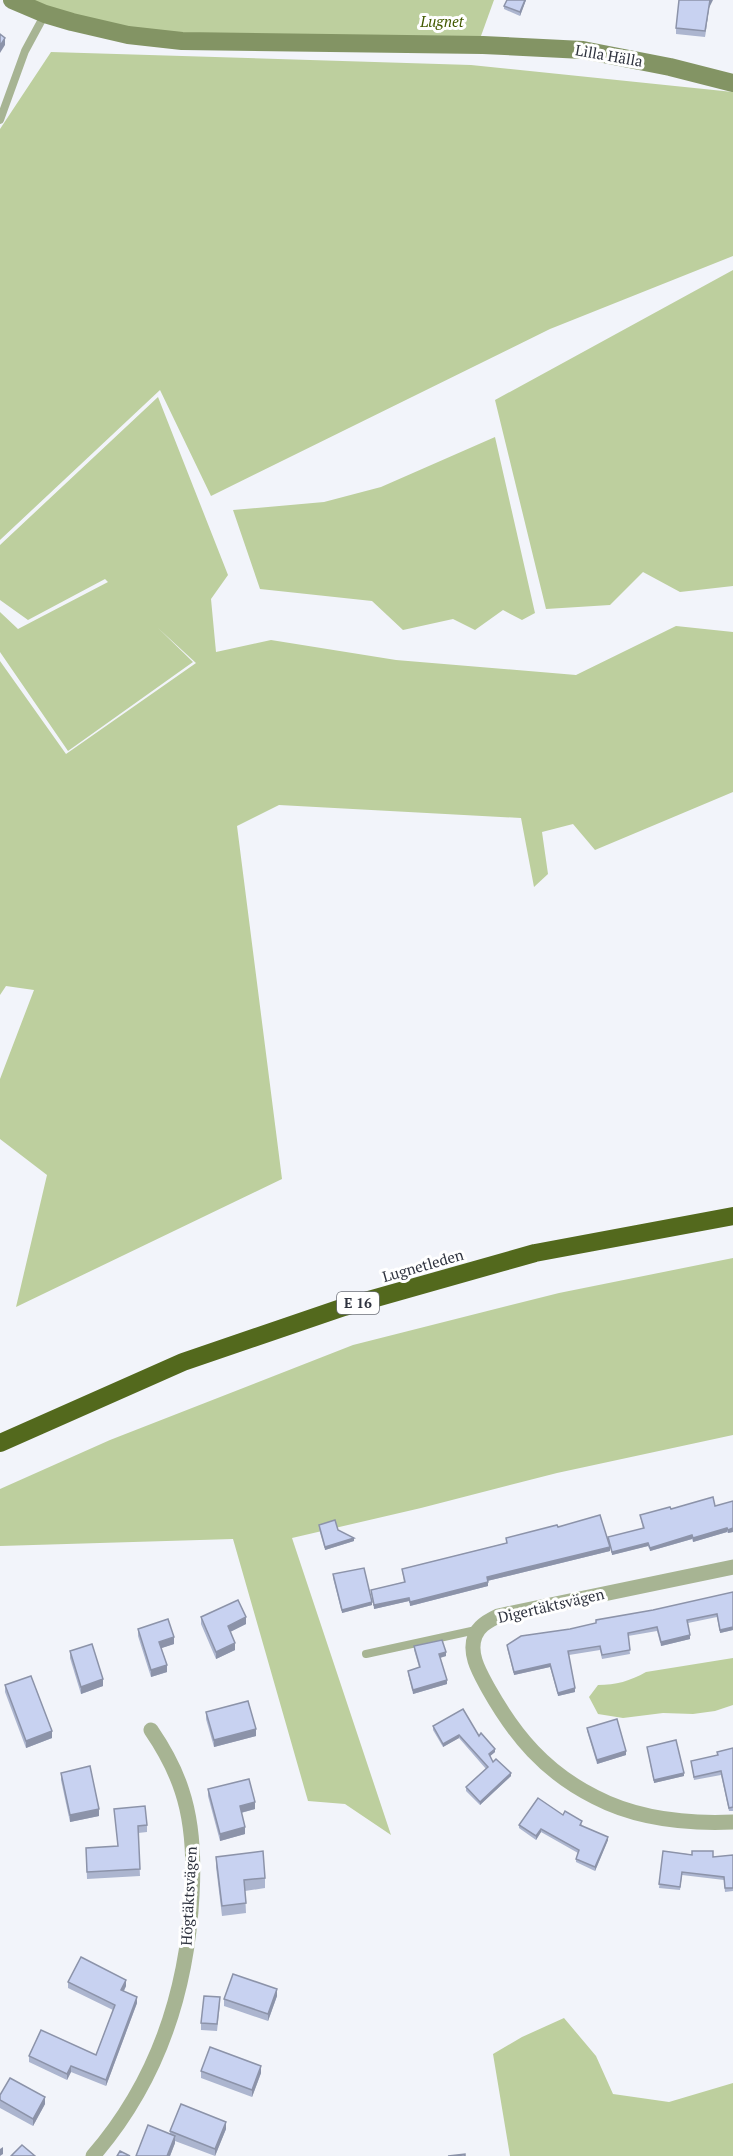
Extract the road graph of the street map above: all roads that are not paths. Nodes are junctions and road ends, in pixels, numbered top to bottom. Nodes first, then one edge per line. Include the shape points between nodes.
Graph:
1 (12, 0) edge
2 (45, 14) junction
3 (733, 83) edge
4 (0, 120) edge
5 (733, 1216) edge
6 (0, 1443) edge
7 (733, 1567) edge
8 (478, 1630) junction
9 (366, 1654) dead end
10 (151, 1730) dead end
11 (733, 1822) edge
12 (93, 2156) edge

1 - 2 street, Lilla Hälla
2 - 3 street, Lilla Hälla via 128,35 182,41 583,50
2 - 4 lane via 25,51
5 - 6 highway, Lugnetleden / E 16 via 535,1254 344,1307 183,1362
7 - 8 street, Digertäktsvägen via 498,1616
8 - 9 lane
8 - 11 street, Digertäktsvägen via 473,1651 478,1671 504,1717 522,1742 568,1782 627,1811 659,1819
10 - 12 street, Högtäktsvägen via 178,1779 188,1815 193,1879 189,1934 177,2000 158,2052 128,2108

